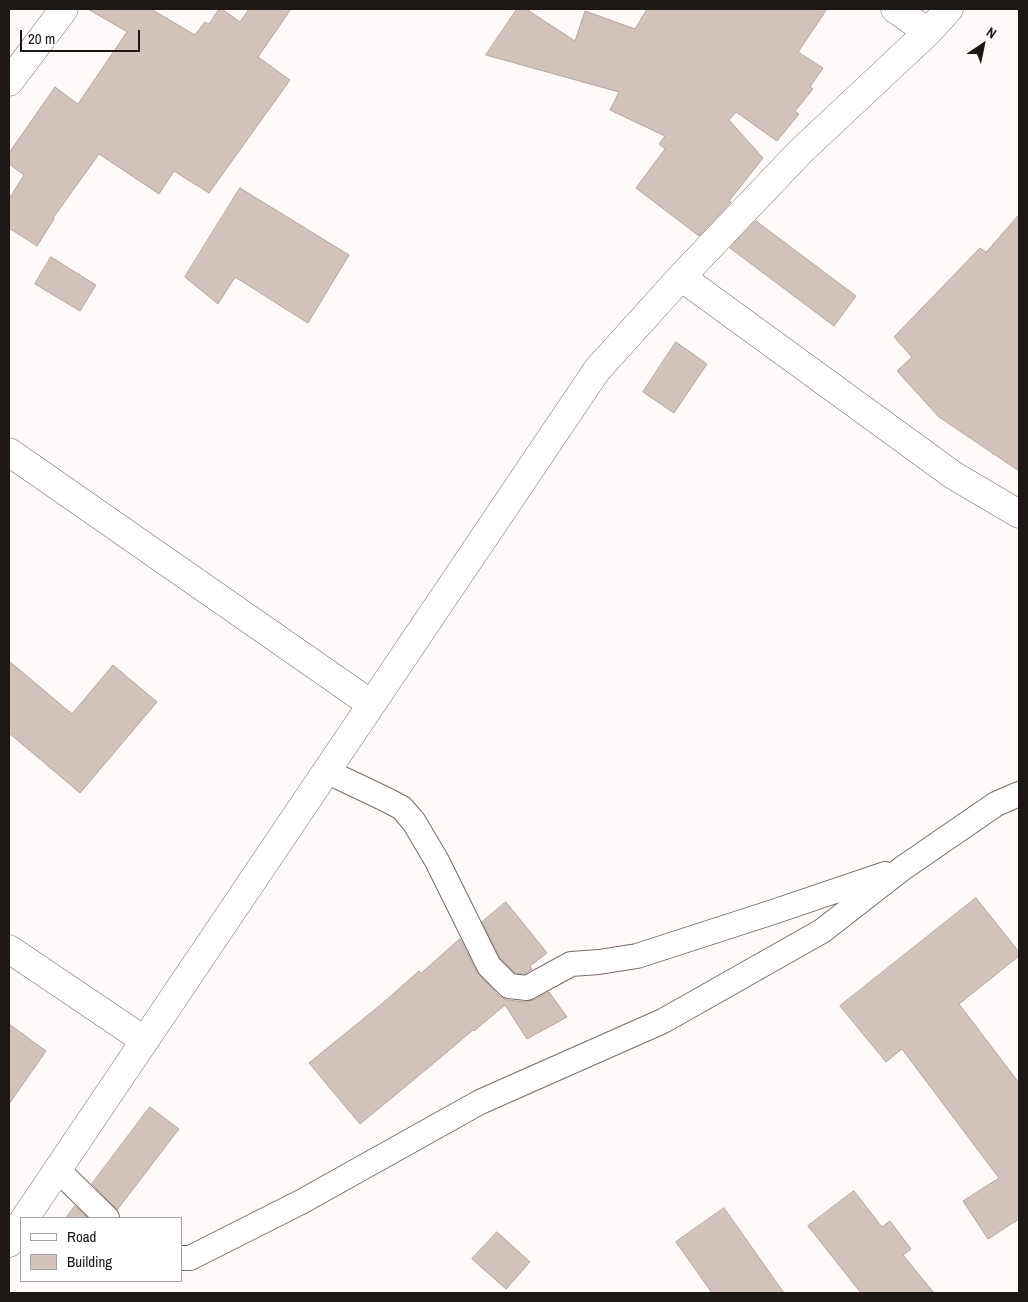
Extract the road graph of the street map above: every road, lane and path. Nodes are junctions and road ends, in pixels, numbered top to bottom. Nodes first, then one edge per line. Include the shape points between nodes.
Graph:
1 (64, 9) edge
2 (895, 9) edge
3 (949, 9) edge
4 (928, 32) junction
5 (9, 82) edge
6 (681, 277) junction
7 (9, 452) edge
8 (1019, 514) edge
9 (371, 704) junction
10 (326, 771) junction
11 (1019, 794) edge
12 (903, 868) junction
13 (9, 949) edge
14 (144, 1040) junction
15 (58, 1170) junction
16 (26, 1217) edge
17 (106, 1217) edge
18 (20, 1226) edge
19 (9, 1243) edge
20 (182, 1258) edge

1 - 5 street
2 - 4 street
3 - 4 street
4 - 6 street via 800,151
6 - 8 street via 953,476
6 - 9 street via 597,370
7 - 9 street
9 - 10 street
10 - 12 lane via 402,808 414,822 489,966 509,986 526,988 571,964 637,956
10 - 14 street
11 - 12 lane via 996,804
12 - 20 lane via 822,931 664,1021 480,1102 301,1202 190,1258
13 - 14 street
14 - 15 street
15 - 16 street
15 - 17 lane
18 - 19 street

